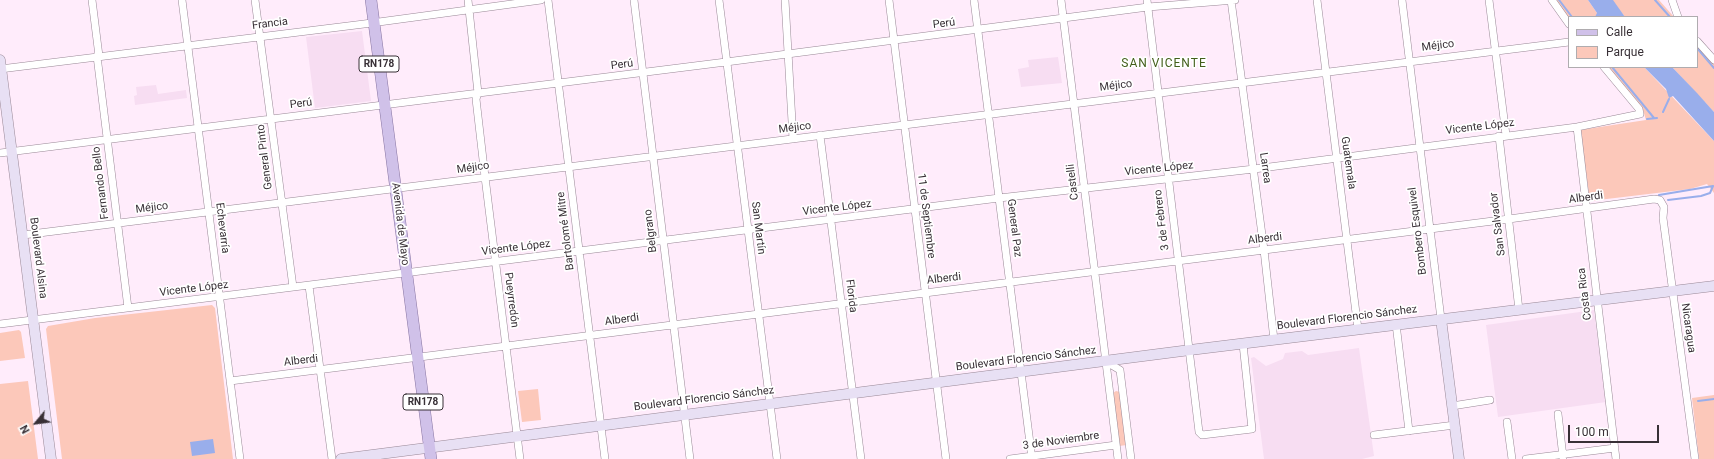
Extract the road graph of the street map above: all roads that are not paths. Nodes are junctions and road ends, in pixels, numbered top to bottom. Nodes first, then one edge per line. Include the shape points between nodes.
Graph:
1 (92, 0) edge
2 (182, 0) edge
3 (255, 0) edge
4 (371, 0) edge
5 (468, 0) edge
6 (541, 0) edge
7 (548, 0) edge
8 (634, 0) edge
9 (719, 0) edge
10 (785, 0) edge
11 (889, 0) edge
12 (974, 0) edge
13 (1061, 0) edge
14 (1233, 0) edge
15 (1317, 0) edge
16 (1402, 0) edge
17 (1489, 0) edge
18 (1552, 0) edge
19 (1672, 0) edge
20 (1147, 4) edge
21 (469, 9) junction
22 (1678, 16) edge
23 (1063, 19) junction
24 (374, 22) junction
25 (1568, 23) edge
26 (978, 30) junction
27 (260, 36) junction
28 (895, 41) junction
29 (1568, 42) edge
30 (1698, 42) edge
31 (188, 45) junction
32 (1495, 51) junction
33 (788, 54) junction
34 (98, 56) junction
35 (1714, 60) edge
36 (1410, 61) junction
37 (726, 62) junction
38 (0, 66) edge
39 (1605, 68) edge
40 (1325, 71) junction
41 (643, 73) junction
42 (1242, 82) junction
43 (558, 84) junction
44 (1157, 92) junction
45 (478, 93) junction
46 (1074, 103) junction
47 (384, 105) junction
48 (988, 114) junction
49 (272, 119) junction
50 (904, 125) junction
51 (1577, 127) junction
52 (198, 128) junction
53 (820, 136) junction
54 (1503, 136) junction
55 (107, 138) junction
56 (793, 139) junction
57 (737, 146) junction
58 (1420, 146) junction
59 (12, 152) junction
60 (0, 153) edge
61 (653, 156) junction
62 (1336, 157) junction
63 (569, 166) junction
64 (1254, 168) junction
65 (485, 177) junction
66 (1168, 179) junction
67 (1085, 188) junction
68 (396, 189) junction
69 (999, 198) junction
70 (1660, 200) joint
71 (282, 204) junction
72 (914, 209) junction
73 (1586, 209) junction
74 (209, 212) junction
75 (1509, 219) junction
76 (831, 220) junction
77 (117, 224) junction
78 (1430, 228) junction
79 (747, 230) junction
80 (23, 235) junction
81 (1347, 239) junction
82 (663, 240) junction
83 (1264, 250) junction
84 (579, 251) junction
85 (495, 261) junction
86 (1178, 261) junction
87 (1095, 271) junction
88 (406, 273) junction
89 (1010, 282) junction
90 (309, 286) junction
91 (1714, 286) edge
92 (293, 287) junction
93 (1672, 291) junction
94 (925, 293) junction
95 (219, 297) junction
96 (1596, 300) junction
97 (841, 303) junction
98 (128, 308) junction
99 (1519, 310) junction
100 (758, 314) junction
101 (34, 319) junction
102 (1441, 319) junction
103 (0, 324) edge
104 (673, 324) junction
105 (1396, 324) junction
106 (1358, 329) junction
107 (590, 336) junction
108 (1274, 340) junction
109 (1243, 344) junction
110 (506, 346) junction
111 (1190, 350) junction
112 (417, 357) junction
113 (1105, 361) junction
114 (320, 370) junction
115 (1021, 371) junction
116 (230, 381) junction
117 (936, 382) junction
118 (853, 392) junction
119 (1490, 400) dead end
120 (770, 403) junction
121 (1452, 406) junction
122 (684, 414) junction
123 (1558, 414) dead end
124 (1507, 422) dead end
125 (600, 424) junction
126 (1455, 425) junction
127 (1409, 431) junction
128 (518, 435) junction
129 (1374, 435) dead end
130 (1116, 446) junction
131 (1130, 447) junction
132 (1615, 448) junction
133 (430, 453) edge
134 (1563, 457) edge
135 (1032, 458) edge
136 (51, 459) edge
137 (240, 459) edge
138 (332, 459) edge
139 (341, 459) edge
140 (520, 459) edge
141 (604, 459) edge
142 (690, 459) edge
143 (777, 459) edge
144 (861, 459) edge
145 (946, 459) edge
146 (1010, 459) edge
147 (1118, 459) edge
148 (1131, 459) edge
149 (1459, 459) edge
150 (1512, 459) edge
151 (1526, 459) edge
152 (1616, 459) edge
153 (1695, 459) edge

1 - 34 street, Fernando Bello
2 - 31 street, Echevarría
3 - 27 street, General Pinto
4 - 24 main road, Avenida de Mayo / RN178
5 - 21 street, Pueyrredón
6 - 21 street, Francia
7 - 43 street, Bartolomé Mitre
8 - 41 street, Belgrano
9 - 37 street, San Martín
10 - 33 street
11 - 28 street, 11 de Septiembre
12 - 26 street, General Paz
13 - 23 street, Castelli
14 - 20 street, Perú
14 - 42 street, Larrea
15 - 40 street, Guatemala
16 - 36 street, Bombero Esquivel
17 - 32 street, San Salvador
18 - 25 street
19 - 22 street
20 - 23 street, Perú
20 - 44 street, 3 de Febrero
21 - 24 street, Francia
21 - 45 street, Pueyrredón
23 - 26 street, Perú
23 - 46 street, Castelli
24 - 27 street, Francia
24 - 47 main road, Avenida de Mayo / RN178
26 - 28 street, Perú
26 - 48 street, General Paz
27 - 31 street, Francia
27 - 49 street, General Pinto
28 - 33 street, Perú
28 - 50 street, 11 de Septiembre
29 - 32 street, Méjico
30 - 35 street
31 - 34 street, Francia
31 - 52 street, Echevarría
32 - 36 street, Méjico
32 - 54 street, San Salvador
33 - 37 street, Perú
33 - 56 street
34 - 38 street, Francia
34 - 55 street, Fernando Bello
36 - 40 street, Méjico
36 - 58 street, Bombero Esquivel
37 - 41 street, Perú
37 - 57 street, San Martín
38 - 59 main road, Boulevard Alsina
39 - 51 street, Vicente López via 1640,112 1638,116
40 - 42 street, Méjico
40 - 62 street, Guatemala
41 - 43 street, Perú
41 - 61 street, Belgrano
42 - 44 street, Méjico
42 - 64 street, Larrea
43 - 45 street, Perú
43 - 63 street, Bartolomé Mitre
44 - 46 street, Méjico
44 - 66 street, 3 de Febrero
45 - 47 street, Perú
45 - 65 street, Pueyrredón via 476,99
46 - 48 street, Méjico
46 - 67 street, Castelli
47 - 49 street, Perú
47 - 68 main road, Avenida de Mayo / RN178
48 - 50 street, Méjico
48 - 69 street, General Paz
49 - 52 street, Perú
49 - 71 street, General Pinto
50 - 53 street, Méjico
50 - 72 street, 11 de Septiembre
51 - 54 street, Vicente López
51 - 73 street, Costa Rica
52 - 55 street, Perú
52 - 74 street, Echevarría
53 - 56 street, Méjico
53 - 76 street, Florida
54 - 58 street, Vicente López
54 - 75 street, San Salvador
55 - 59 street, Perú
55 - 77 street, Fernando Bello
56 - 57 street, Méjico
57 - 61 street, Méjico
57 - 79 street, San Martín
58 - 62 street, Vicente López
58 - 78 street, Bombero Esquivel
59 - 60 street, Perú
59 - 80 main road, Boulevard Alsina
61 - 63 street, Méjico
61 - 82 street, Belgrano
62 - 64 street, Vicente López
62 - 81 street, Guatemala
63 - 65 street, Méjico
63 - 84 street, Bartolomé Mitre
64 - 66 street, Vicente López
64 - 83 street, Larrea
65 - 68 street, Méjico
65 - 85 street, Pueyrredón
66 - 67 street, Vicente López
66 - 86 street, 3 de Febrero
67 - 69 street, Vicente López
67 - 87 street, Castelli
68 - 71 street, Méjico
68 - 88 main road, Avenida de Mayo / RN178
69 - 72 street, Vicente López
69 - 89 street, General Paz
70 - 73 street, Alberdi
70 - 93 street, Nicaragua via 1664,207 1663,218
71 - 74 street, Méjico
71 - 92 street, General Pinto
72 - 76 street, Vicente López
72 - 94 street, 11 de Septiembre
73 - 75 street, Alberdi
73 - 96 street, Costa Rica
74 - 77 street, Méjico
74 - 95 street, Echevarría
75 - 78 street, Alberdi
75 - 99 street, San Salvador
76 - 79 street, Vicente López
76 - 97 street, Florida
77 - 80 street, Méjico
77 - 98 street, Fernando Bello
78 - 81 street, Alberdi
78 - 102 street, Bombero Esquivel
79 - 82 street, Vicente López
79 - 100 street, San Martín
80 - 101 main road, Boulevard Alsina
81 - 83 street, Alberdi
81 - 106 street, Guatemala
82 - 84 street, Vicente López
82 - 104 street, Belgrano
83 - 86 street, Alberdi
83 - 108 street, Larrea
84 - 85 street, Vicente López
84 - 107 street, Bartolomé Mitre
85 - 88 street, Vicente López
85 - 110 street, Pueyrredón
86 - 87 street, Alberdi
86 - 111 street, 3 de Febrero
87 - 89 street, Alberdi
87 - 113 street, Castelli
88 - 90 street, Vicente López
88 - 112 main road, Avenida de Mayo / RN178
89 - 94 street, Alberdi
89 - 115 street, General Paz
90 - 92 street, Vicente López
90 - 114 street
91 - 93 main road, Boulevard Florencio Sánchez
92 - 95 street, Vicente López
93 - 96 main road, Boulevard Florencio Sánchez
93 - 153 street, Nicaragua
94 - 97 street, Alberdi
94 - 117 street, 11 de Septiembre
95 - 98 street, Vicente López
95 - 116 street, Echevarría
96 - 99 main road, Boulevard Florencio Sánchez
96 - 132 street, Costa Rica
97 - 100 street, Alberdi
97 - 118 street, Florida
98 - 101 street, Vicente López
99 - 102 main road, Boulevard Florencio Sánchez
100 - 104 street, Alberdi
100 - 120 street, San Martín
101 - 103 street, Vicente López
101 - 136 main road, Boulevard Alsina
102 - 105 main road, Boulevard Florencio Sánchez
102 - 121 main road, Bombero Esquivel
104 - 107 street, Alberdi
104 - 122 street, Belgrano
105 - 106 main road, Boulevard Florencio Sánchez
105 - 127 street
106 - 108 main road, Boulevard Florencio Sánchez
107 - 110 street, Alberdi
107 - 125 street, Bartolomé Mitre
108 - 109 main road, Boulevard Florencio Sánchez
109 - 111 main road, Boulevard Florencio Sánchez
109 - 111 street, 3 de Febrero via 1252,429 1202,435 1199,432
110 - 112 street, Alberdi
110 - 128 street, Pueyrredón
111 - 113 main road, Boulevard Florencio Sánchez
112 - 114 street, Alberdi
112 - 133 main road, Avenida de Mayo / RN178
113 - 115 main road, Boulevard Florencio Sánchez
113 - 130 street, Castelli
113 - 131 street via 1120,370
114 - 116 street, Alberdi
114 - 138 street
115 - 117 main road, Boulevard Florencio Sánchez
115 - 135 street, General Paz
116 - 137 street, Echevarría
117 - 118 main road, Boulevard Florencio Sánchez
117 - 145 street, 11 de Septiembre
118 - 120 main road, Boulevard Florencio Sánchez
118 - 144 street, Florida
119 - 121 street
120 - 122 main road, Boulevard Florencio Sánchez
120 - 143 street, San Martín
121 - 126 main road, Bombero Esquivel
122 - 125 main road, Boulevard Florencio Sánchez
122 - 142 street, Belgrano
123 - 134 street
124 - 150 street
125 - 128 main road, Boulevard Florencio Sánchez
125 - 141 street, Bartolomé Mitre
126 - 127 street
126 - 149 main road, Bombero Esquivel
127 - 129 street
128 - 133 main road, Boulevard Florencio Sánchez
128 - 140 street, Pueyrredón
130 - 131 street, 3 de Noviembre
130 - 135 street, 3 de Noviembre
130 - 147 street, Castelli
131 - 148 street
132 - 134 street
132 - 152 street, Costa Rica
133 - 139 main road, Boulevard Florencio Sánchez
134 - 151 street
135 - 146 street, 3 de Noviembre

